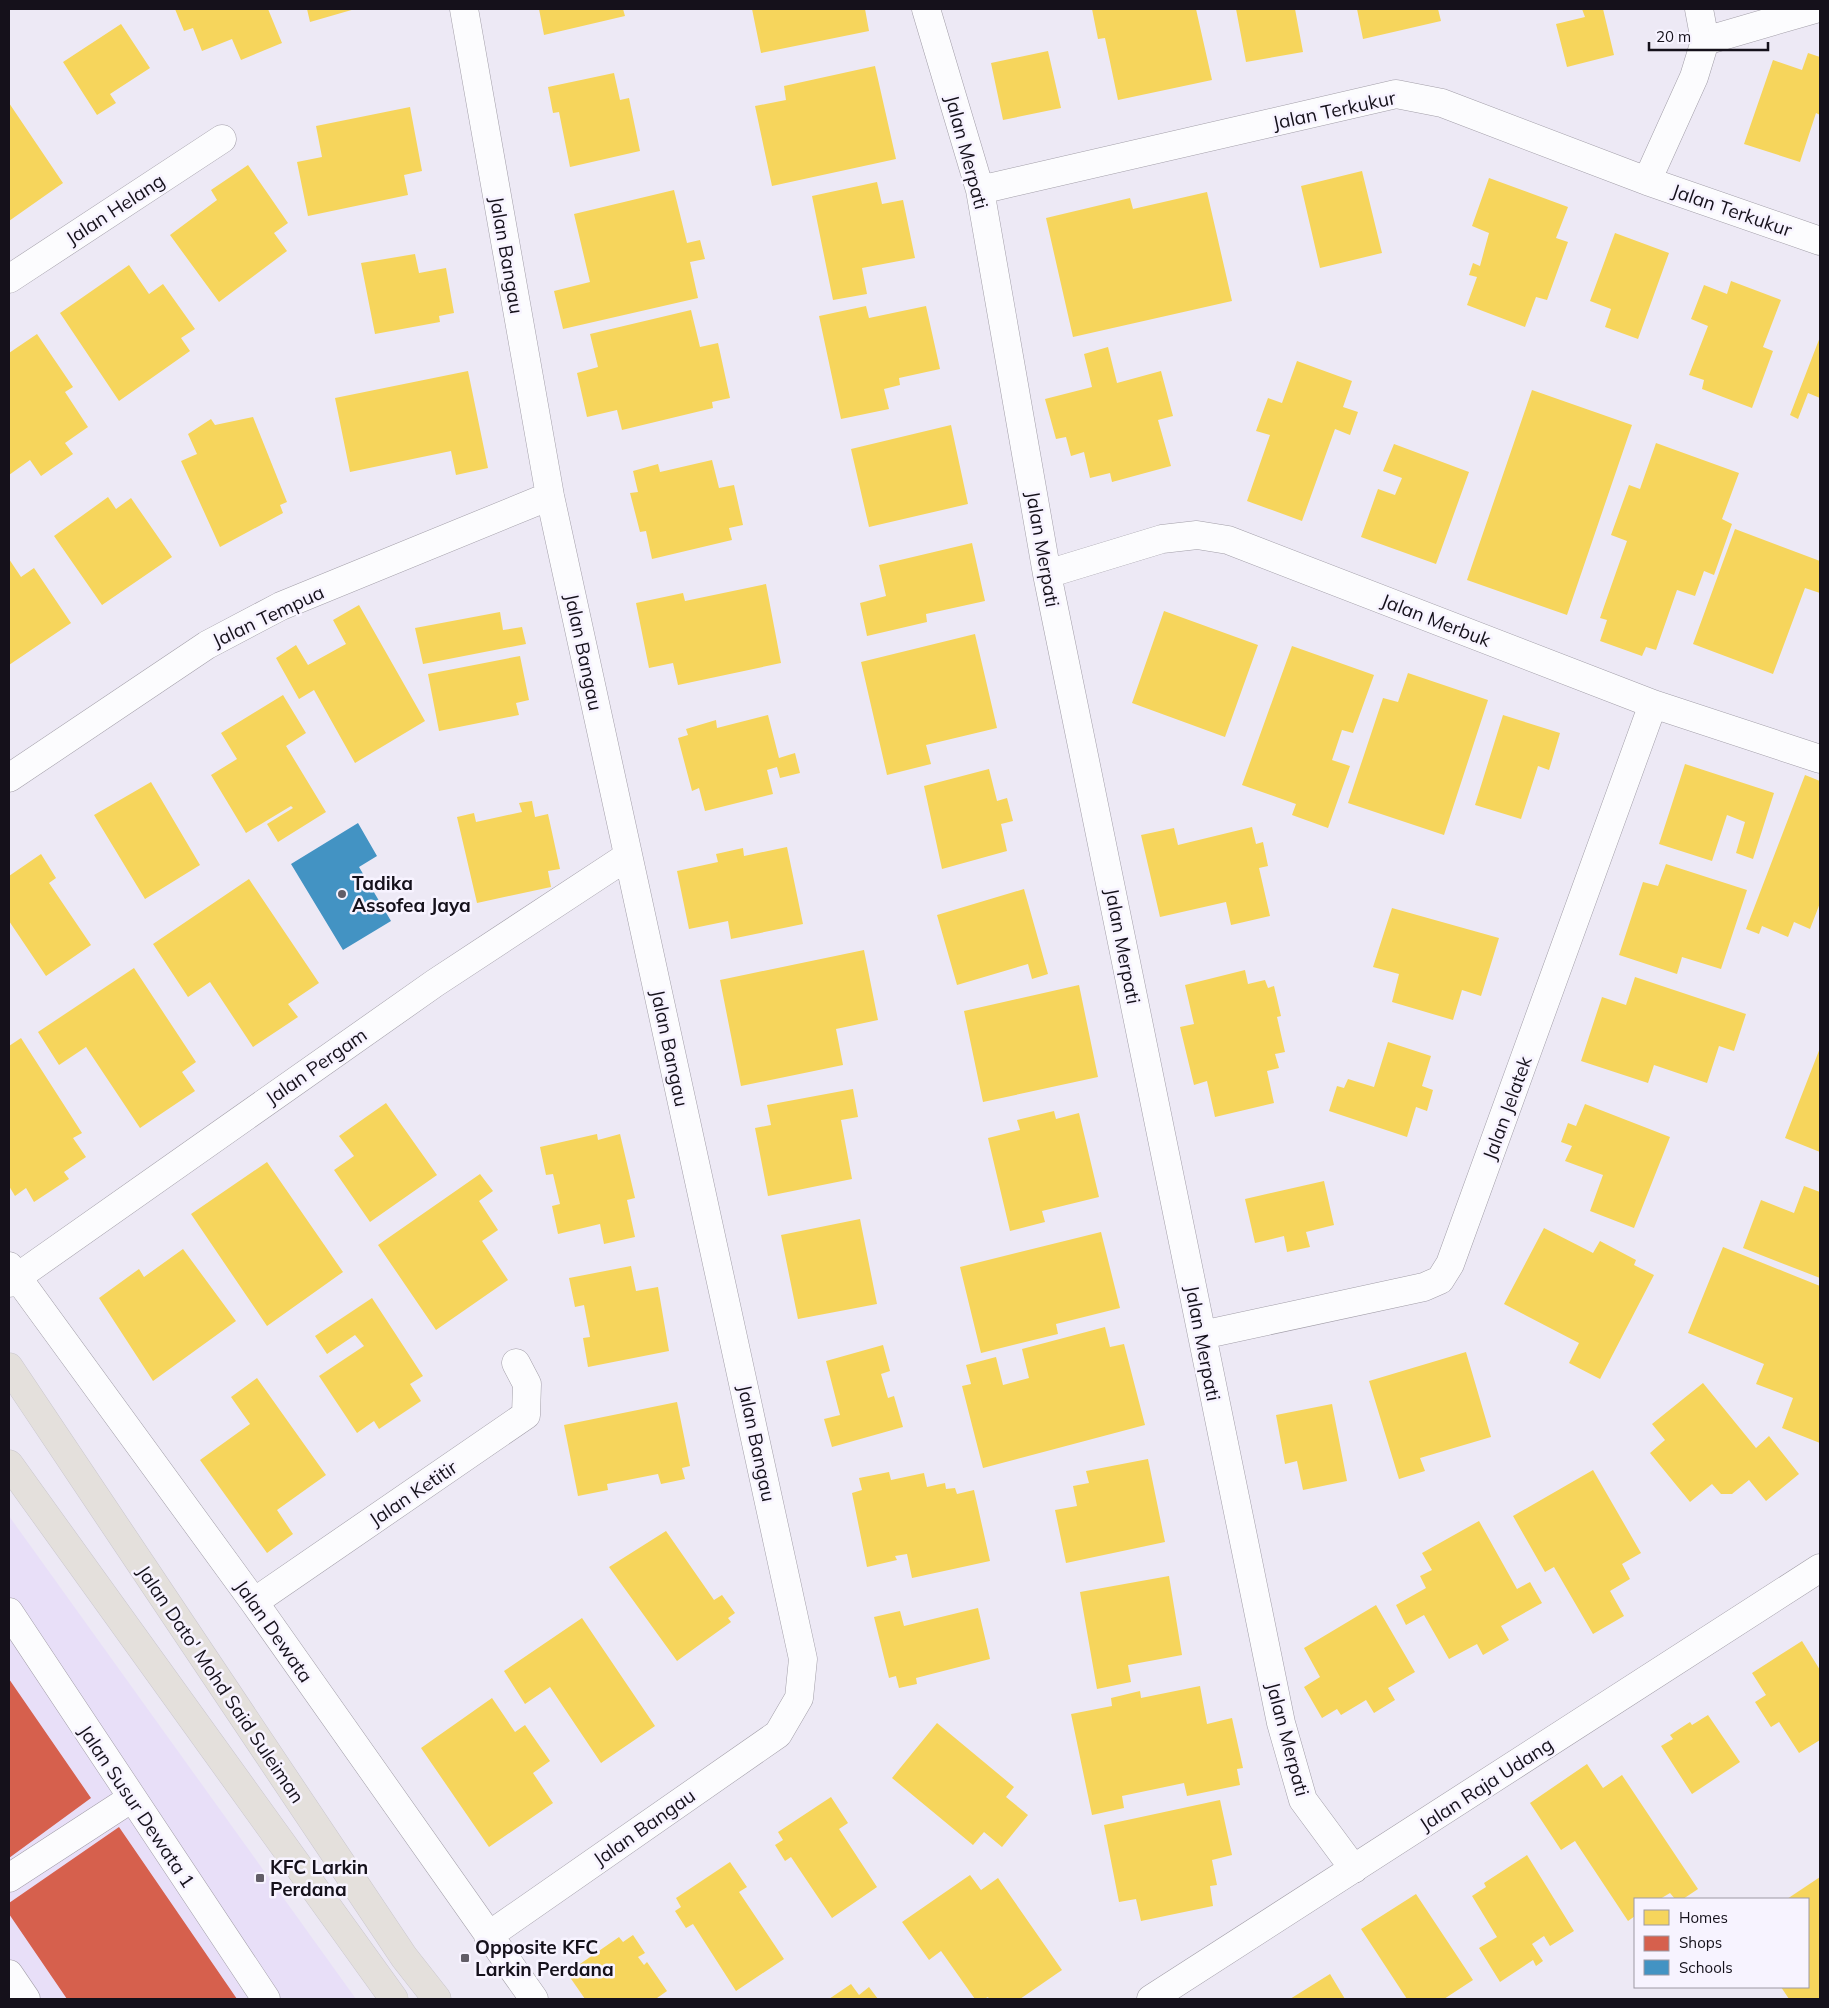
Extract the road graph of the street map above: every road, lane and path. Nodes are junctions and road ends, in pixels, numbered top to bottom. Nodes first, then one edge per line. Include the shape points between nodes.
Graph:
1 (464, 9) edge
2 (926, 9) edge
3 (1699, 9) edge
4 (1815, 9) edge
5 (1705, 41) junction
6 (222, 139) dead end
7 (1646, 180) junction
8 (980, 190) junction
9 (1820, 241) edge
10 (9, 279) edge
11 (550, 496) junction
12 (1047, 574) junction
13 (1653, 704) junction
14 (1820, 759) edge
15 (9, 778) edge
16 (628, 856) junction
17 (11, 1275) edge
18 (1202, 1336) junction
19 (516, 1363) dead end
20 (9, 1368) edge
21 (9, 1464) edge
22 (1820, 1568) edge
23 (254, 1602) junction
24 (9, 1612) edge
25 (132, 1798) junction
26 (1354, 1869) junction
27 (9, 1878) edge
28 (488, 1936) junction
29 (9, 1974) edge
30 (26, 1999) edge
31 (266, 1999) edge
32 (394, 1999) edge
33 (437, 1999) edge
34 (534, 1999) edge
35 (1151, 1999) edge

1 - 11 street, Jalan Bangau
2 - 8 street, Jalan Merpati
3 - 5 street
4 - 5 street
5 - 7 street via 1694,77
6 - 10 street, Jalan Helang
7 - 8 street, Jalan Terkukur via 1442,104 1396,94
7 - 9 street, Jalan Terkukur
8 - 12 street, Jalan Merpati
11 - 15 street, Jalan Tempua via 281,606 206,645
11 - 16 street, Jalan Bangau
12 - 13 street, Jalan Merbuk via 1162,539 1197,535 1228,540
12 - 18 street, Jalan Merpati
13 - 14 street, Jalan Merbuk
13 - 18 street, Jalan Jelatek via 1450,1264 1440,1280 1424,1287
16 - 17 street, Jalan Pergam via 434,983
16 - 28 street, Jalan Bangau via 803,1658 799,1698 778,1734
17 - 23 street, Jalan Dewata
18 - 26 street, Jalan Merpati via 1281,1723 1303,1800
19 - 23 street, Jalan Ketitir via 527,1384 526,1415
20 - 33 main road, Jalan Dato' Mohd Said Suleiman via 404,1957
21 - 32 main road
22 - 26 street, Jalan Raja Udang
23 - 28 street, Jalan Dewata
24 - 25 street, Jalan Susur Dewata 1
25 - 27 street
25 - 31 street, Jalan Susur Dewata 1
26 - 35 street, Jalan Raja Udang
28 - 34 street, Jalan Dewata
29 - 30 street

